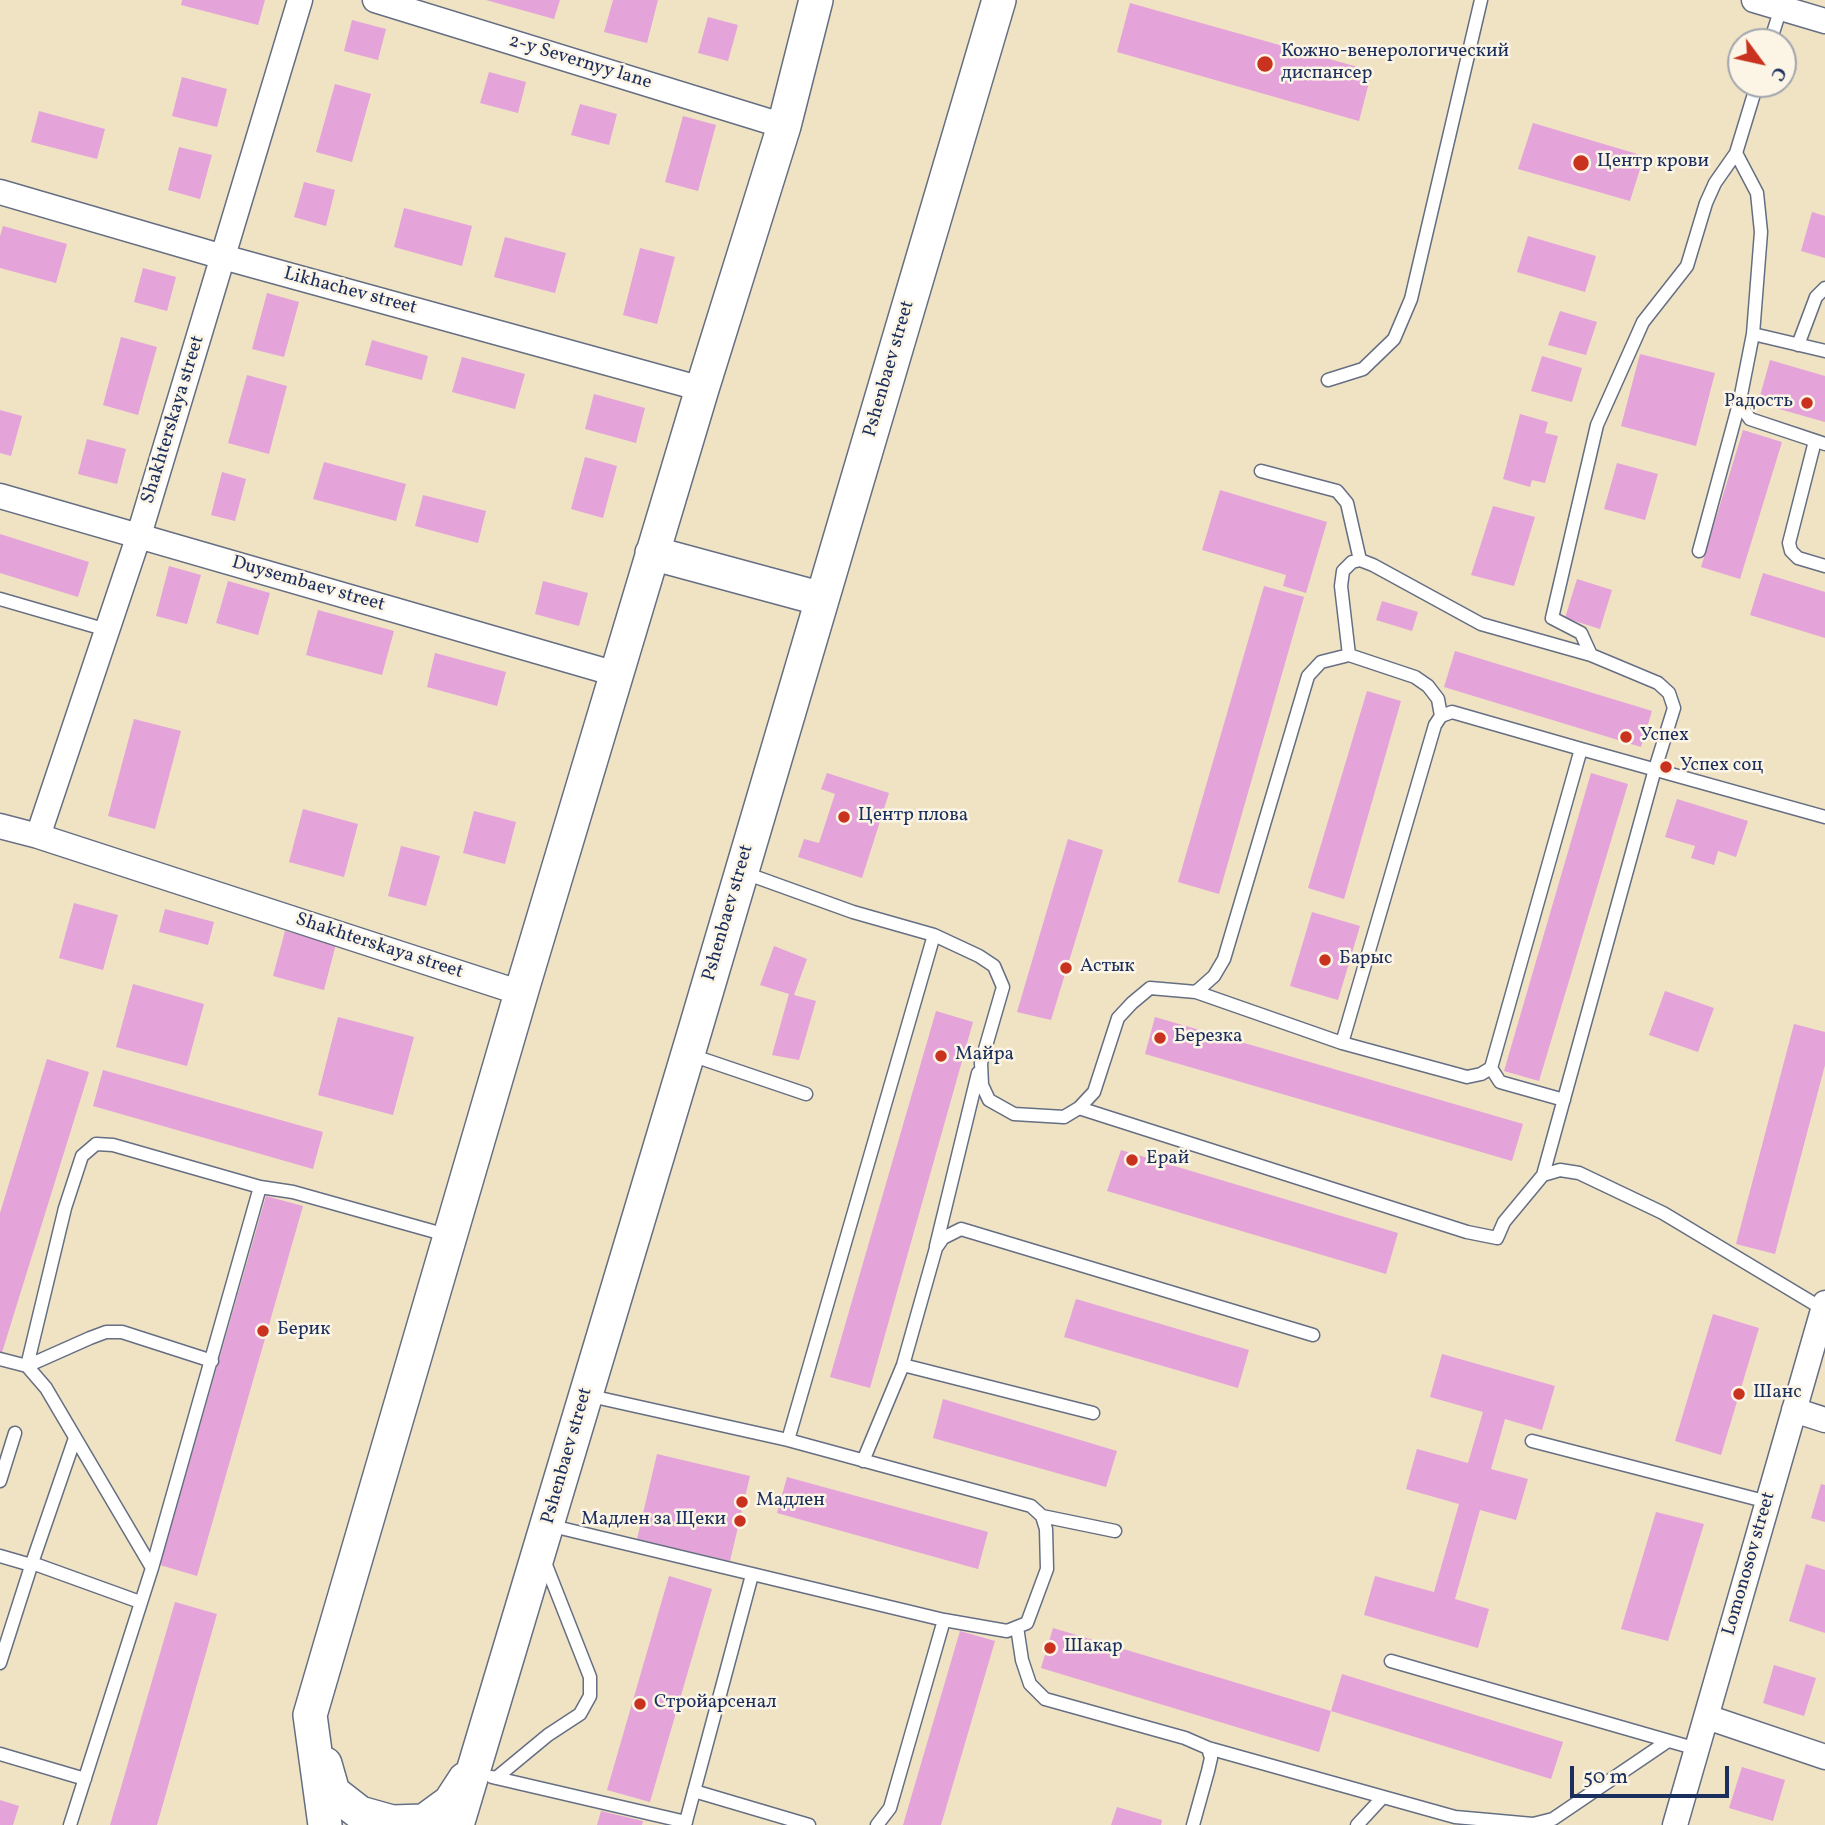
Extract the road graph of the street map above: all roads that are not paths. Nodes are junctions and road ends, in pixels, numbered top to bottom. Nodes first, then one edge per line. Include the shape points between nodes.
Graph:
1 (300, 0) edge
2 (375, 0) edge
3 (816, 0) edge
4 (999, 0) edge
5 (1482, 0) edge
6 (1754, 0) edge
7 (1781, 8) junction
8 (1825, 21) edge
9 (1775, 28) edge
10 (1753, 98) edge
11 (784, 126) junction
12 (1736, 153) junction
13 (0, 192) edge
14 (223, 257) junction
15 (1825, 288) edge
16 (1753, 334) junction
17 (1798, 345) junction
18 (1825, 351) edge
19 (1328, 380) dead end
20 (702, 389) junction
21 (1740, 400) junction
22 (1820, 442) edge
23 (1261, 471) dead end
24 (0, 496) edge
25 (139, 535) junction
26 (1699, 551) dead end
27 (652, 553) junction
28 (1360, 560) junction
29 (1825, 566) edge
30 (0, 599) edge
31 (822, 599) junction
32 (107, 630) junction
33 (1349, 655) junction
34 (1591, 655) junction
35 (616, 674) junction
36 (1441, 716) junction
37 (1581, 749) junction
38 (1655, 769) junction
39 (1825, 817) edge
40 (0, 826) edge
41 (38, 836) junction
42 (742, 872) junction
43 (934, 935) junction
44 (1196, 992) junction
45 (521, 993) junction
46 (1342, 1043) junction
47 (688, 1054) junction
48 (981, 1063) junction
49 (1490, 1068) junction
50 (806, 1094) dead end
51 (1564, 1100) junction
52 (1079, 1108) junction
53 (1543, 1174) junction
54 (260, 1187) junction
55 (450, 1236) junction
56 (936, 1248) junction
57 (1824, 1306) edge
58 (1313, 1335) dead end
59 (0, 1359) edge
60 (212, 1361) junction
61 (903, 1365) junction
62 (27, 1366) junction
63 (586, 1395) junction
64 (1794, 1409) junction
65 (1093, 1413) dead end
66 (1825, 1420) edge
67 (15, 1433) dead end
68 (75, 1438) junction
69 (788, 1440) junction
70 (1532, 1441) dead end
71 (863, 1461) junction
72 (0, 1481) edge
73 (1768, 1502) junction
74 (1042, 1516) junction
75 (1115, 1531) dead end
76 (543, 1538) junction
77 (0, 1556) edge
78 (31, 1564) junction
79 (152, 1569) junction
80 (752, 1576) junction
81 (140, 1602) junction
82 (944, 1620) junction
83 (1017, 1627) junction
84 (1391, 1661) dead end
85 (0, 1663) edge
86 (310, 1715) junction
87 (1707, 1717) junction
88 (1668, 1741) junction
89 (1208, 1748) junction
90 (1697, 1749) junction
91 (0, 1754) edge
92 (1825, 1757) edge
93 (483, 1770) junction
94 (85, 1779) junction
95 (694, 1791) junction
96 (1382, 1798) junction
97 (686, 1823) edge
98 (70, 1825) edge
99 (325, 1825) edge
100 (457, 1825) edge
101 (809, 1825) edge
102 (877, 1825) edge
103 (1193, 1825) edge
104 (1357, 1825) edge
105 (1675, 1825) edge

1 - 14 street, Shakhterskaya street
2 - 11 street, 2-y Severnyy lane
3 - 11 main road
4 - 31 main road, Pshenbaev street
5 - 19 lane via 1411,299 1394,339 1363,369
6 - 7 street
7 - 8 street
7 - 9 lane
10 - 12 lane
11 - 20 main road
12 - 16 lane via 1758,193 1761,232
12 - 34 lane via 1706,203 1687,266 1643,323 1597,425 1552,618 1581,633
13 - 14 street, Likhachev street
14 - 20 street, Likhachev street
14 - 25 street, Shakhterskaya street
15 - 17 lane via 1816,297
16 - 17 lane
16 - 21 lane
17 - 18 lane
20 - 27 main road
21 - 22 lane via 1750,419
21 - 26 lane
22 - 29 lane via 1789,543 1798,558
23 - 28 lane via 1337,491 1347,503
24 - 25 street, Duysembaev street
25 - 32 street, Shakhterskaya street
25 - 35 street, Duysembaev street
27 - 31 main road
27 - 35 main road
28 - 33 lane via 1343,571 1341,586
28 - 34 lane via 1482,624
30 - 32 lane
31 - 42 main road, Pshenbaev street
32 - 41 street, Shakhterskaya street
33 - 36 lane via 1415,677 1438,699
33 - 44 lane via 1321,662 1308,676 1224,959
34 - 38 lane via 1658,683 1669,693 1674,708
35 - 45 main road
36 - 37 lane via 1452,712
36 - 46 lane
37 - 38 lane
37 - 49 lane
38 - 39 lane
38 - 51 lane
40 - 41 street, Shakhterskaya street
41 - 45 street, Shakhterskaya street
42 - 43 lane
42 - 47 main road, Pshenbaev street
43 - 48 lane via 994,966 1003,987
43 - 69 lane
44 - 46 lane
44 - 52 lane via 1150,988 1132,1003 1112,1031 1094,1092
45 - 55 main road
46 - 49 lane via 1467,1077
47 - 50 lane
47 - 63 main road, Pshenbaev street
48 - 52 lane via 982,1085 989,1100 1014,1114 1063,1117
48 - 56 lane
49 - 51 lane via 1500,1082
51 - 53 lane
52 - 53 lane via 1497,1238 1504,1222
53 - 57 lane via 1560,1170 1579,1173 1663,1213
54 - 55 lane
54 - 60 lane
54 - 62 lane via 96,1144 82,1156 65,1208
55 - 86 main road
56 - 58 lane via 943,1238 961,1229
56 - 61 lane
57 - 64 street, Lomonosov street
59 - 62 lane
60 - 62 lane via 122,1332 106,1332
60 - 79 lane
61 - 65 lane
61 - 71 lane
62 - 68 lane via 46,1388
63 - 69 lane
63 - 76 main road, Pshenbaev street
64 - 66 street
64 - 73 street, Lomonosov street
67 - 72 lane
68 - 78 lane
68 - 79 lane
69 - 71 lane
70 - 73 lane
71 - 74 lane via 1031,1506
73 - 87 street, Lomonosov street
74 - 75 lane
74 - 83 lane via 1047,1569 1027,1623
76 - 80 lane
76 - 93 main road, Pshenbaev street
76 - 93 lane via 590,1677 590,1696 580,1714
77 - 78 lane
78 - 81 lane
78 - 85 lane
79 - 81 lane
80 - 82 lane
80 - 95 lane
81 - 94 lane
82 - 83 lane via 1007,1632
82 - 102 lane via 890,1808
83 - 89 lane via 1030,1684 1045,1699
84 - 88 lane
86 - 93 main road via 333,1792 360,1813 392,1822 424,1821
86 - 99 main road
87 - 90 street, Lomonosov street
87 - 92 street
88 - 90 lane
88 - 96 lane via 1553,1819 1533,1824 1455,1817
89 - 96 lane
89 - 103 lane via 1208,1771
90 - 105 street, Lomonosov street
91 - 94 lane
93 - 97 lane
93 - 100 main road, Pshenbaev street
94 - 98 lane
95 - 97 lane
95 - 101 lane
96 - 104 lane

